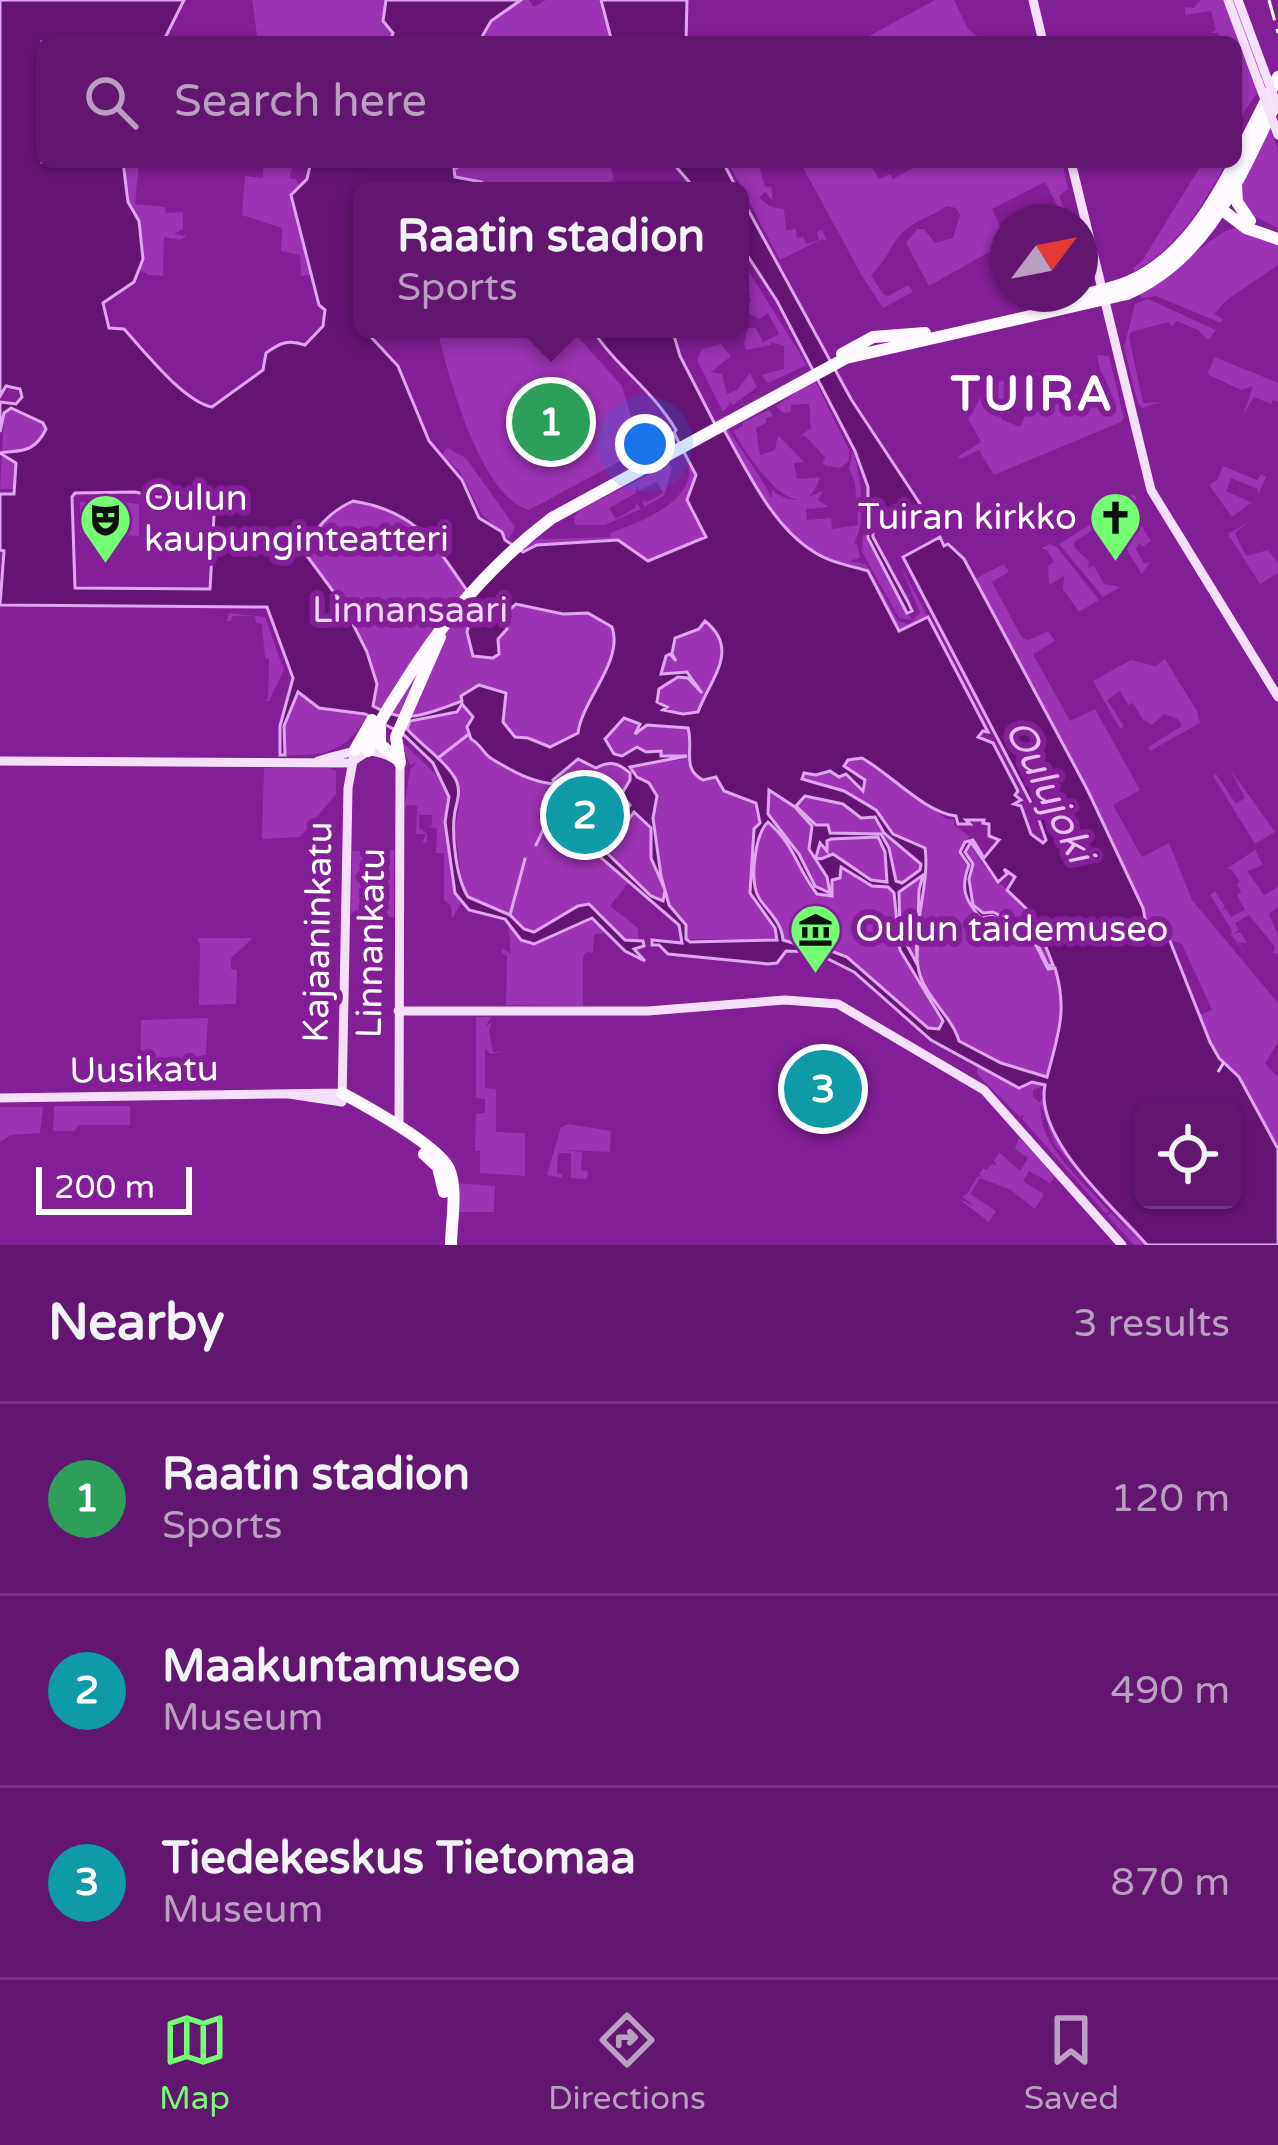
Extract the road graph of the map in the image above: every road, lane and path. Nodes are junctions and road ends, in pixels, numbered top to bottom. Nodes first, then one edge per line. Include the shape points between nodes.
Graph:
1 (1033, 0) edge
2 (1228, 0) edge
3 (1238, 0) edge
4 (1041, 36) edge
5 (1261, 76) junction
6 (1278, 77) edge
7 (1278, 99) edge
8 (1278, 108) edge
9 (1278, 136) edge
10 (1242, 149) edge
11 (1072, 168) edge
12 (1234, 168) edge
13 (1236, 184) junction
14 (1220, 206) junction
15 (1248, 225) junction
16 (1278, 236) edge
17 (1187, 255) junction
18 (1102, 294) junction
19 (451, 609) junction
20 (1278, 697) edge
21 (379, 719) junction
22 (358, 755) junction
23 (0, 761) edge
24 (399, 761) junction
25 (398, 1011) junction
26 (342, 1097) junction
27 (0, 1098) edge
28 (389, 1120) junction
29 (448, 1179) junction
30 (447, 1245) edge
31 (1122, 1245) edge

1 - 4 main road
2 - 5 main road
3 - 5 main road
5 - 8 main road, bridge
5 - 9 main road, bridge
6 - 10 main road
7 - 13 main road
11 - 18 main road
12 - 14 main road
13 - 14 main road
13 - 15 main road
14 - 15 main road
14 - 17 main road
14 - 18 main road via 1163,260
15 - 16 main road
15 - 17 main road via 1222,228
17 - 18 main road via 1154,281
18 - 19 main road via 846,355 562,504
18 - 20 main road via 1150,490
19 - 21 main road via 425,634
19 - 24 main road via 396,737
21 - 22 main road
21 - 24 main road via 380,744
22 - 23 main road
22 - 24 main road
22 - 26 main road, Kajaaninkatu
24 - 25 main road, Linnankatu
25 - 28 main road, Linnankatu
25 - 31 main road via 838,1004 984,1090
26 - 27 main road, Uusikatu
26 - 28 main road
28 - 29 main road
28 - 29 main road via 443,1160
29 - 30 main road

